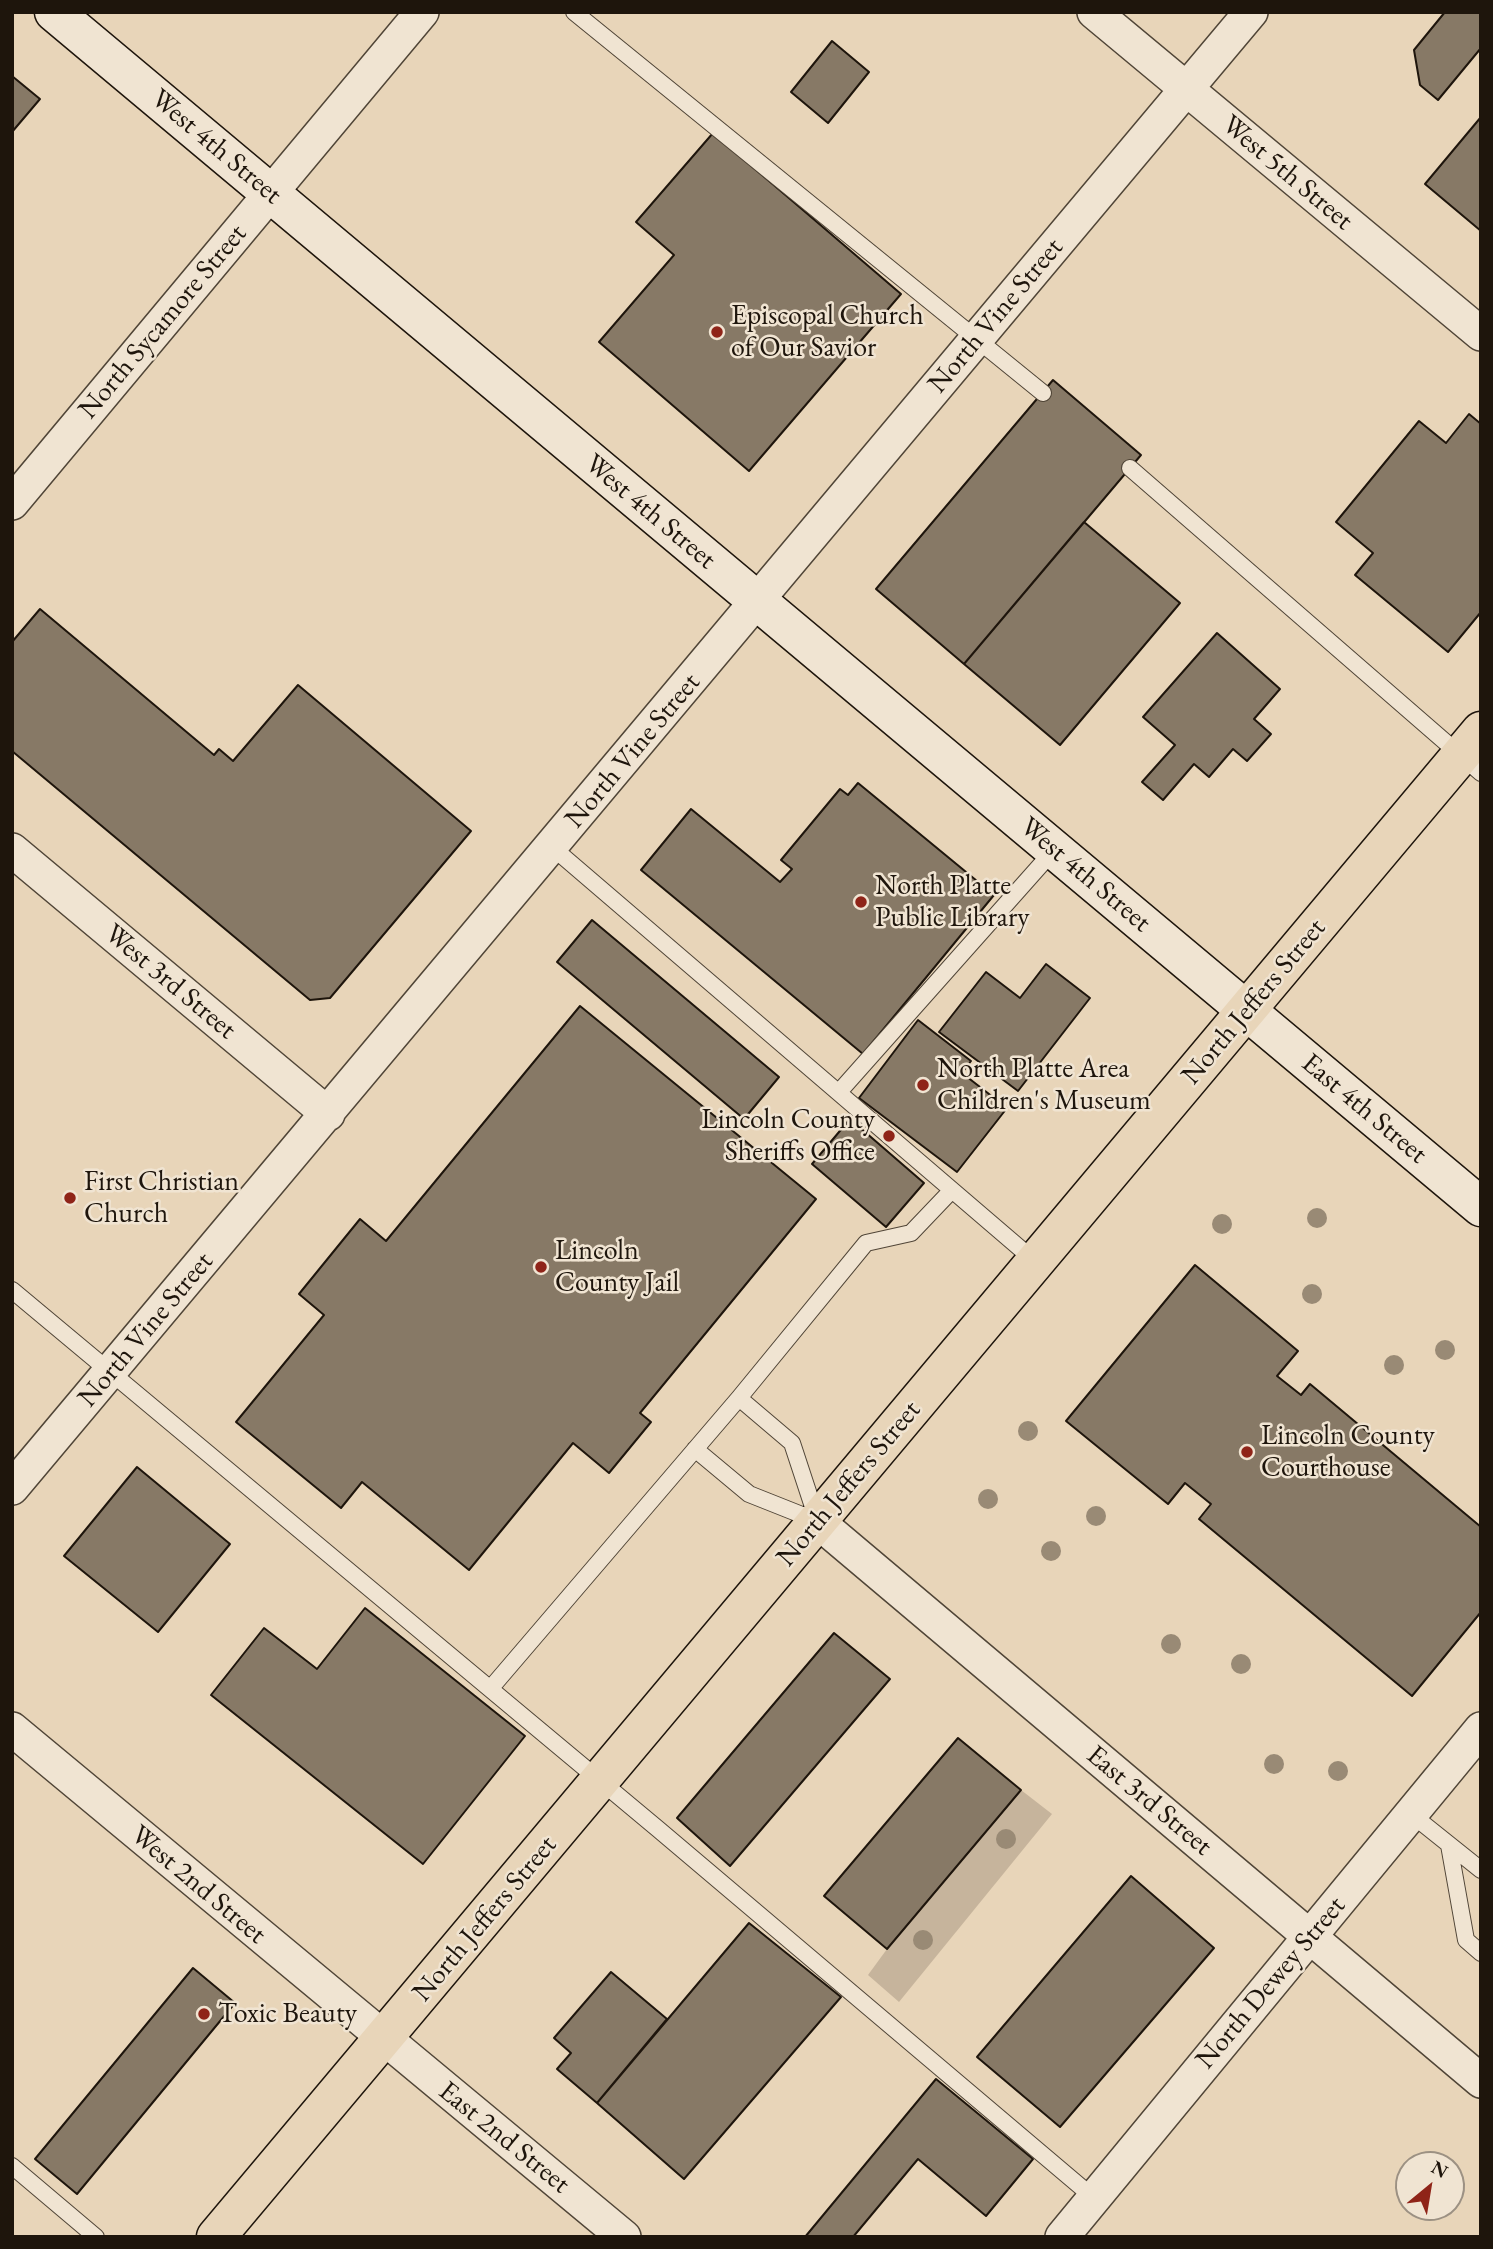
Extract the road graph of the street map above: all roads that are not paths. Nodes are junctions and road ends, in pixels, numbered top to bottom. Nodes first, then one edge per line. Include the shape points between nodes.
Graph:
1 (54, 12) edge
2 (422, 12) edge
3 (574, 12) edge
4 (1094, 12) edge
5 (1251, 12) edge
6 (1187, 90) junction
7 (271, 193) junction
8 (1481, 334) edge
9 (978, 338) junction
10 (1043, 393) dead end
11 (1130, 468) dead end
12 (12, 503) edge
13 (758, 603) junction
14 (1474, 753) edge
15 (552, 847) junction
16 (1054, 849) junction
17 (12, 850) edge
18 (1247, 1010) junction
19 (839, 1092) junction
20 (328, 1114) junction
21 (952, 1190) junction
22 (1481, 1207) edge
23 (1036, 1262) junction
24 (12, 1290) edge
25 (109, 1373) junction
26 (739, 1398) junction
27 (695, 1449) junction
28 (12, 1488) edge
29 (817, 1521) junction
30 (490, 1689) junction
31 (12, 1729) edge
32 (1481, 1729) edge
33 (600, 1781) junction
34 (1411, 1814) junction
35 (1449, 1844) junction
36 (1481, 1870) edge
37 (1310, 1936) junction
38 (1481, 1953) edge
39 (384, 2039) junction
40 (1481, 2081) edge
41 (12, 2166) edge
42 (1094, 2198) junction
43 (96, 2237) edge
44 (216, 2237) edge
45 (624, 2237) edge
46 (1062, 2237) edge

1 - 7 main road, West 4th Street
2 - 7 street, North Sycamore Street
3 - 9 lane
4 - 6 street, West 5th Street
5 - 6 street, North Vine Street
6 - 8 street, West 5th Street
6 - 9 street, North Vine Street
7 - 12 street, North Sycamore Street
7 - 13 main road, West 4th Street
9 - 10 lane
9 - 13 street, North Vine Street
11 - 14 lane
13 - 15 street, North Vine Street
13 - 16 main road, West 4th Street
14 - 18 highway, North Jeffers Street
15 - 19 lane
15 - 20 street, North Vine Street
16 - 18 main road, West 4th Street
16 - 19 lane
17 - 20 street, West 3rd Street
18 - 22 main road, East 4th Street
18 - 23 highway, North Jeffers Street
19 - 21 lane
20 - 25 street, North Vine Street
21 - 23 lane
21 - 26 lane via 911,1233 866,1243
23 - 29 highway, North Jeffers Street
24 - 25 lane
25 - 28 street, North Vine Street
25 - 30 lane
26 - 27 lane
26 - 29 lane via 792,1443
27 - 29 lane via 749,1494
27 - 30 lane
29 - 33 highway, North Jeffers Street
29 - 37 street, East 3rd Street
30 - 33 lane
31 - 39 street, West 2nd Street
32 - 34 street, North Dewey Street
33 - 39 highway, North Jeffers Street
33 - 42 lane
34 - 35 lane
34 - 37 street, North Dewey Street
35 - 36 lane
35 - 38 lane via 1466,1940
37 - 40 street, East 3rd Street
37 - 42 street, North Dewey Street
39 - 44 highway, North Jeffers Street
39 - 45 street, East 2nd Street
41 - 43 lane
42 - 46 street, North Dewey Street

